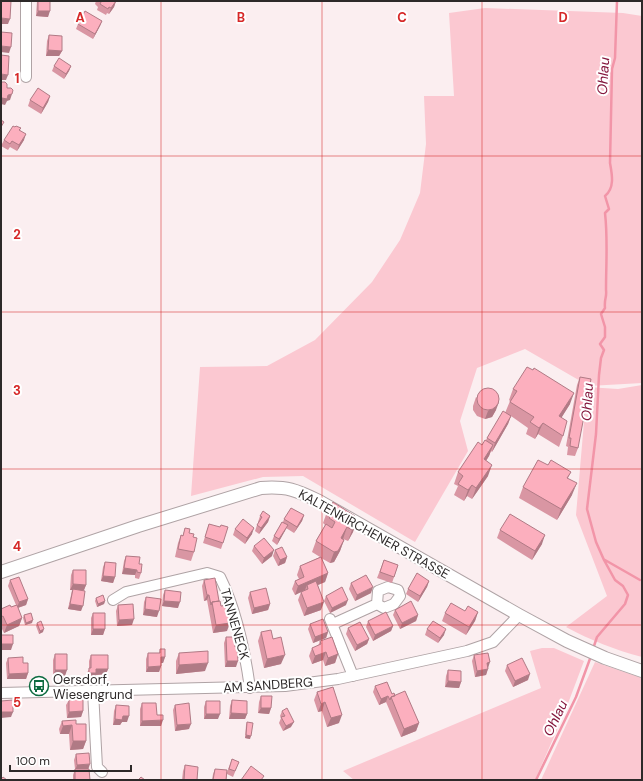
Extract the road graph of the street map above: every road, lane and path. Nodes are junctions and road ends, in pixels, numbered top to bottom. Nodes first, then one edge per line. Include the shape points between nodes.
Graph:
1 (26, 1) edge
2 (26, 77) dead end
3 (1, 572) edge
4 (113, 600) dead end
5 (377, 604) dead end
6 (519, 615) junction
7 (642, 671) edge
8 (353, 676) junction
9 (250, 688) junction
10 (93, 691) junction
11 (1, 693) edge
12 (102, 772) dead end

1 - 2 street
3 - 6 main road, KALTENKIRCHENER STRASSE via 138,526 261,488 277,486 296,490 319,501
4 - 9 street, TANNENECK via 126,592 207,573 220,577 228,593 244,653
5 - 8 street via 332,622
6 - 7 main road, KALTENKIRCHENER STRASSE via 585,649
6 - 8 street, AM SANDBERG via 493,642 467,651
8 - 9 street, AM SANDBERG via 285,686
9 - 10 street, AM SANDBERG
10 - 11 street, AM SANDBERG
10 - 12 street via 97,767

